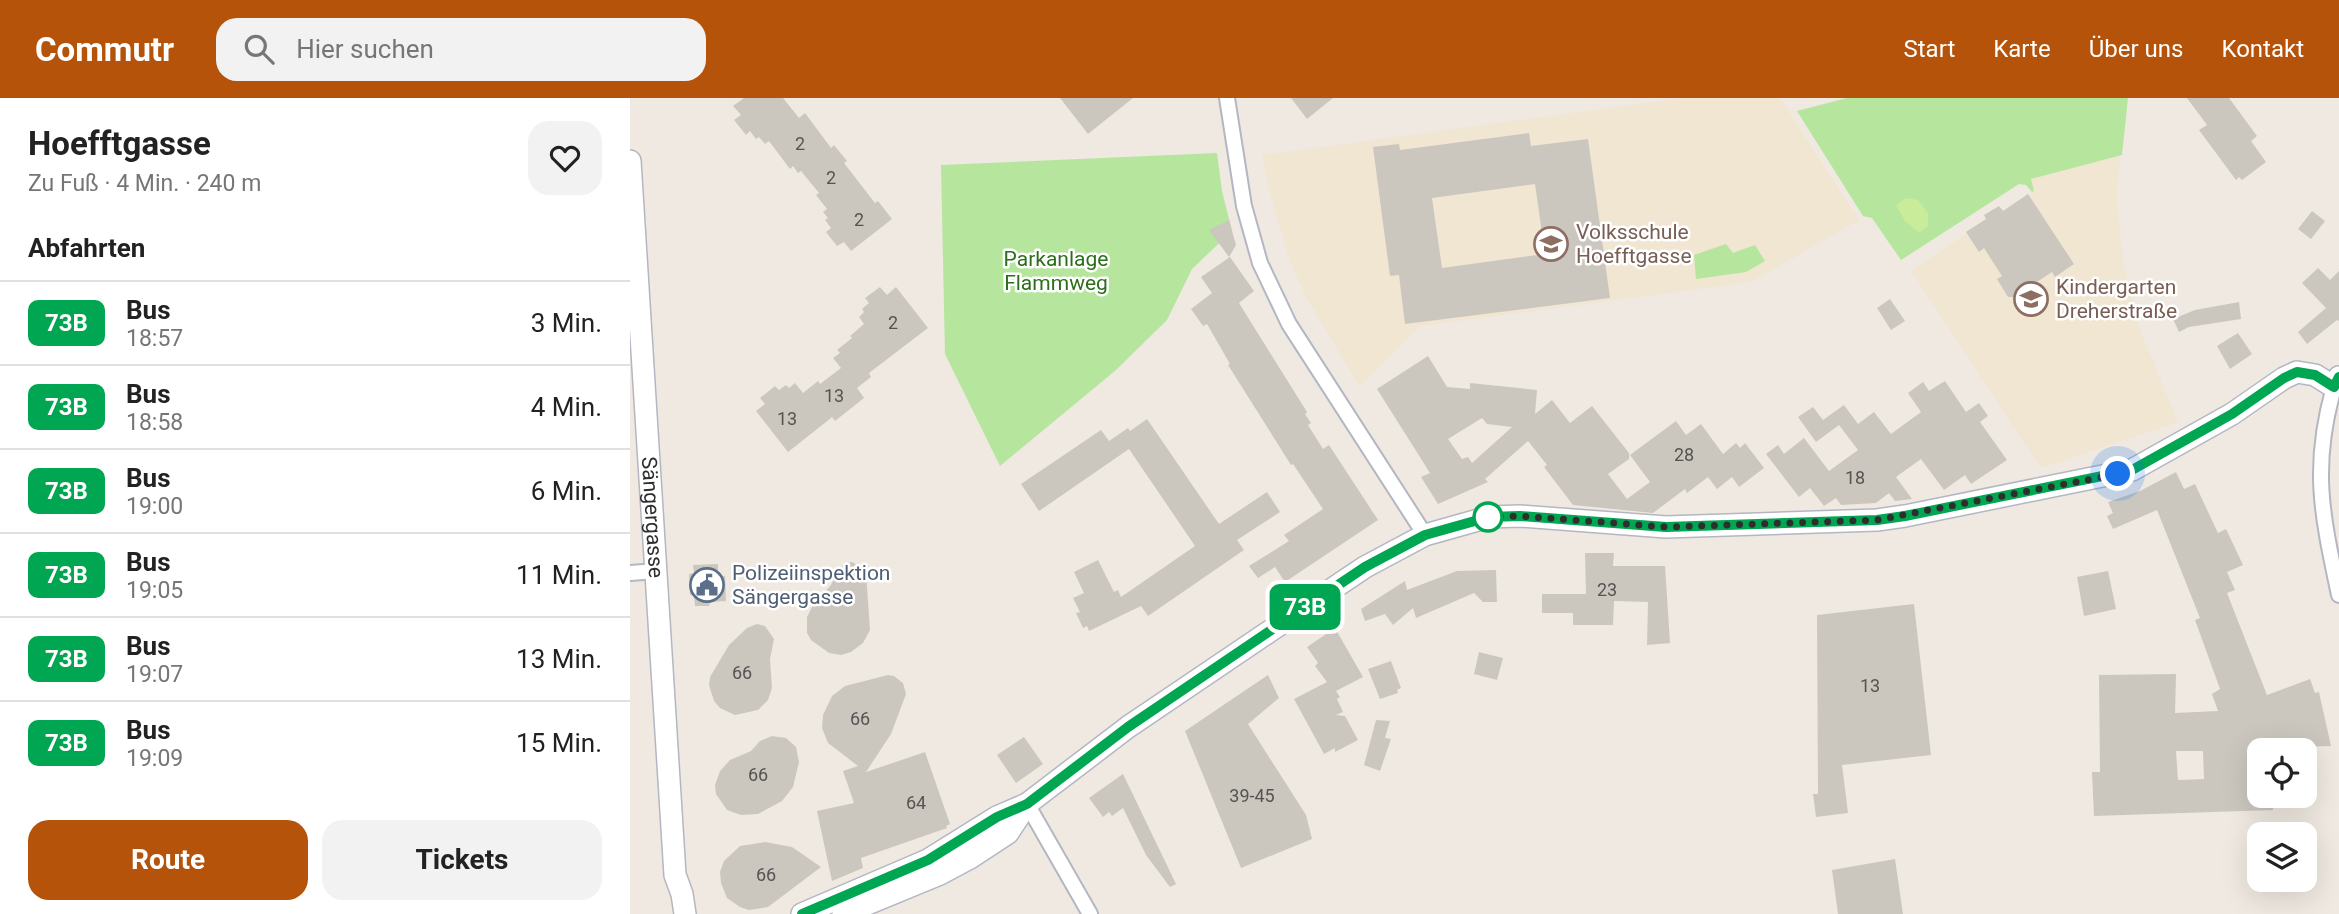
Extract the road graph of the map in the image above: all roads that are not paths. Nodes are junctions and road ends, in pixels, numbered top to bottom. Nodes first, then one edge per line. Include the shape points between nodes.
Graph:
1 (1227, 98) edge
2 (630, 161) edge
3 (2337, 382) edge
4 (1425, 535) junction
5 (657, 571) junction
6 (630, 573) edge
7 (2339, 595) edge
8 (1027, 804) junction
9 (675, 875) junction
10 (670, 914) edge
11 (685, 914) edge
12 (802, 914) edge
13 (843, 914) edge
14 (1090, 914) edge

1 - 4 street via 1244,206 1260,263 1289,324
2 - 5 street, Sängergasse
3 - 4 street via 2297,372 2132,470 1905,516 1666,527 1489,517
3 - 7 street via 2322,439 2320,485
4 - 8 street via 1365,567 1128,727
5 - 6 street
5 - 9 street, Sängergasse
8 - 12 street via 928,860
8 - 13 street via 1008,833 970,858
8 - 14 street
9 - 10 street, Sängergasse via 669,892
9 - 11 street, Sängergasse

